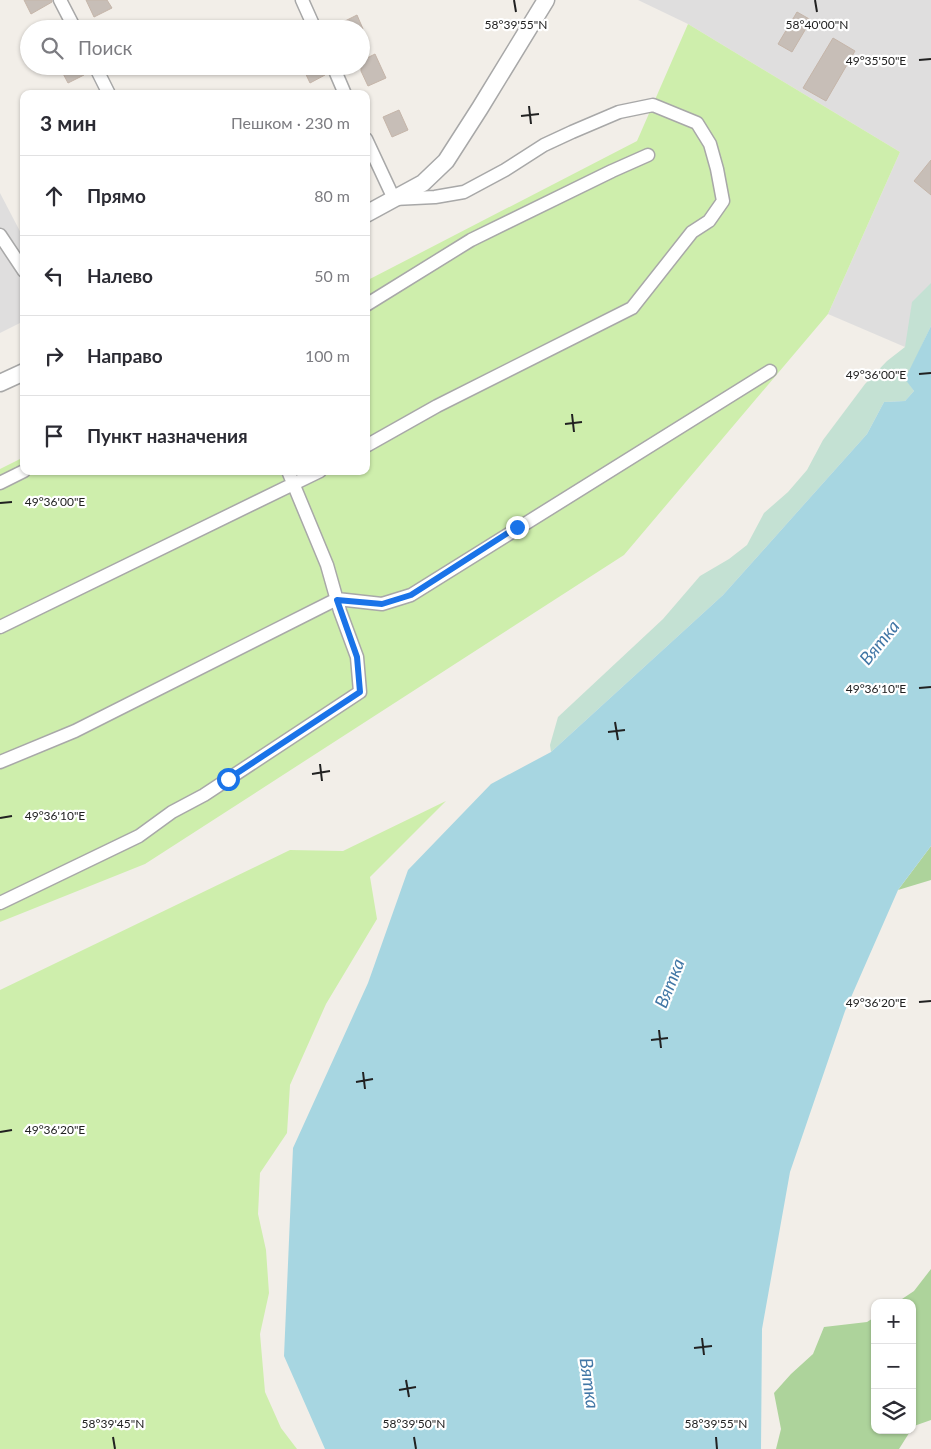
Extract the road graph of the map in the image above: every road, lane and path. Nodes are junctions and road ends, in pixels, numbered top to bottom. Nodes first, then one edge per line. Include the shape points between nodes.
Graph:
1 (60, 0) edge
2 (302, 0) edge
3 (546, 0) edge
4 (70, 20) edge
5 (311, 20) edge
6 (100, 75) edge
7 (337, 75) edge
8 (107, 90) edge
9 (343, 90) edge
10 (370, 148) edge
11 (648, 155) dead end
12 (394, 199) junction
13 (370, 212) edge
14 (0, 235) edge
15 (20, 265) edge
16 (370, 303) edge
17 (770, 371) dead end
18 (20, 374) edge
19 (0, 383) edge
20 (370, 444) edge
21 (20, 473) edge
22 (290, 475) edge
23 (313, 475) edge
24 (0, 483) edge
25 (294, 485) junction
26 (337, 600) junction
27 (0, 627) edge
28 (0, 762) edge
29 (0, 903) edge

1 - 4 street
2 - 5 street
3 - 12 street via 446,161 423,183
6 - 8 street
7 - 9 street
10 - 12 street
11 - 16 street via 471,240
12 - 13 street
12 - 20 street via 464,192 572,132 619,112 653,105 697,123 710,144 723,200 709,220 692,232 632,308 437,406
14 - 15 street
17 - 26 street via 411,595 382,604
18 - 19 street
21 - 24 street
22 - 25 street
23 - 25 street
25 - 26 street via 327,565
25 - 27 street
26 - 28 street via 75,731
26 - 29 street via 357,657 360,692 138,836

